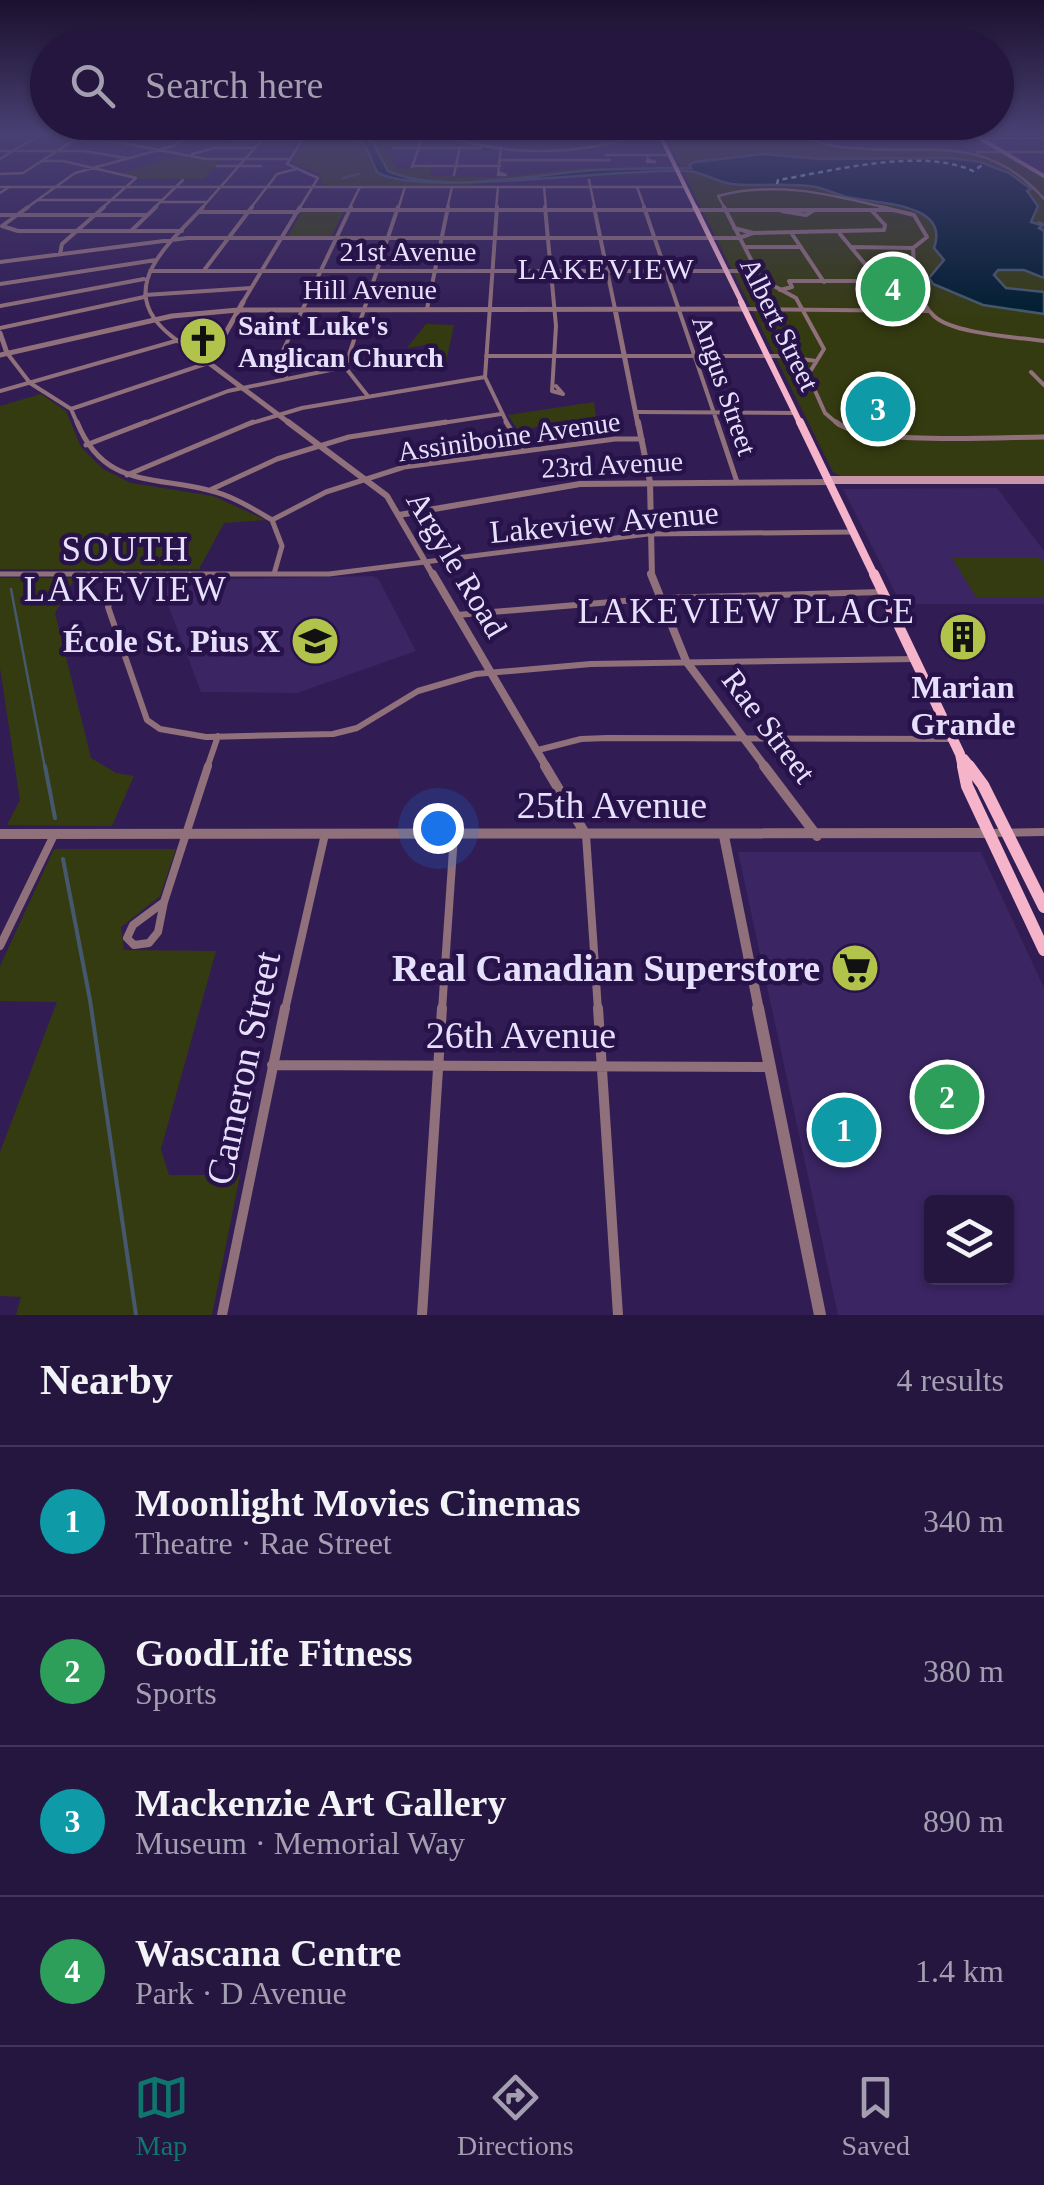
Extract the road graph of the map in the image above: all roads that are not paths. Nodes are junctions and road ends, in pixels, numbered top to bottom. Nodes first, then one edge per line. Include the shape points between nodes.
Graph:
1 (44, 194) edge
2 (118, 194) edge
3 (168, 194) edge
4 (215, 194) edge
5 (261, 194) edge
6 (309, 194) edge
7 (356, 194) edge
8 (403, 194) edge
9 (450, 194) edge
10 (497, 194) edge
11 (545, 194) edge
12 (592, 194) edge
13 (639, 194) edge
14 (688, 194) edge
15 (721, 194) edge
16 (834, 194) edge
17 (36, 200) junction
18 (112, 200) junction
19 (161, 201) junction
20 (208, 202) junction
21 (349, 210) junction
22 (398, 210) junction
23 (446, 210) junction
24 (496, 210) junction
25 (547, 210) junction
26 (595, 210) junction
27 (644, 210) junction
28 (696, 210) junction
29 (724, 210) junction
30 (871, 210) junction
31 (902, 210) junction
32 (299, 211) junction
33 (199, 212) junction
34 (247, 212) junction
35 (0, 215) edge
36 (15, 215) junction
37 (94, 215) junction
38 (146, 216) junction
39 (734, 228) junction
40 (76, 231) junction
41 (131, 231) junction
42 (182, 231) junction
43 (753, 233) junction
44 (791, 233) junction
45 (840, 233) junction
46 (228, 238) junction
47 (282, 238) junction
48 (336, 238) junction
49 (388, 238) junction
50 (441, 238) junction
51 (494, 238) junction
52 (548, 238) junction
53 (601, 238) junction
54 (655, 238) junction
55 (710, 238) junction
56 (740, 238) junction
57 (174, 240) junction
58 (745, 247) junction
59 (801, 247) junction
60 (851, 247) junction
61 (913, 248) junction
62 (60, 254) junction
63 (23, 259) junction
64 (158, 259) junction
65 (0, 262) edge
66 (204, 270) junction
67 (550, 270) junction
68 (607, 270) junction
69 (757, 270) junction
70 (150, 271) junction
71 (262, 271) junction
72 (320, 271) junction
73 (377, 271) junction
74 (435, 271) junction
75 (492, 271) junction
76 (665, 271) junction
77 (726, 271) junction
78 (39, 278) junction
79 (146, 279) junction
80 (879, 281) junction
81 (915, 281) junction
82 (824, 282) junction
83 (0, 284) edge
84 (251, 288) junction
85 (779, 291) junction
86 (144, 296) junction
87 (0, 306) edge
88 (302, 309) junction
89 (364, 309) junction
90 (427, 309) junction
91 (490, 309) junction
92 (553, 309) junction
93 (615, 309) junction
94 (678, 309) junction
95 (744, 309) junction
96 (804, 309) junction
97 (928, 309) junction
98 (238, 310) junction
99 (902, 310) junction
100 (177, 316) junction
101 (156, 320) junction
102 (162, 326) junction
103 (0, 330) edge
104 (179, 340) junction
105 (1044, 342) edge
106 (3, 354) edge
107 (486, 356) junction
108 (556, 356) junction
109 (625, 356) junction
110 (694, 356) junction
111 (768, 356) junction
112 (210, 358) junction
113 (816, 361) junction
114 (345, 367) junction
115 (1031, 372) dead end
116 (286, 377) junction
117 (485, 378) junction
118 (30, 383) junction
119 (1044, 385) edge
120 (556, 386) dead end
121 (244, 387) junction
122 (0, 391) edge
123 (367, 395) junction
124 (71, 408) junction
125 (636, 412) junction
126 (714, 413) junction
127 (795, 413) junction
128 (281, 414) junction
129 (502, 414) junction
130 (1044, 437) edge
131 (642, 439) junction
132 (322, 445) junction
133 (86, 446) junction
134 (525, 451) junction
135 (127, 475) junction
136 (368, 478) junction
137 (650, 482) junction
138 (737, 482) junction
139 (829, 482) junction
140 (1044, 482) edge
141 (209, 490) junction
142 (399, 516) junction
143 (272, 520) junction
144 (853, 532) junction
145 (648, 534) junction
146 (426, 562) junction
147 (0, 574) edge
148 (122, 574) junction
149 (274, 574) junction
150 (883, 592) junction
151 (659, 598) junction
152 (457, 615) junction
153 (915, 658) junction
154 (686, 661) junction
155 (493, 672) junction
156 (218, 736) junction
157 (744, 738) junction
158 (953, 739) junction
159 (538, 750) junction
160 (960, 754) junction
161 (1044, 832) edge
162 (988, 833) junction
163 (1006, 833) junction
164 (0, 834) edge
165 (54, 834) junction
166 (187, 834) junction
167 (324, 834) junction
168 (454, 834) junction
169 (586, 835) junction
170 (724, 836) junction
171 (816, 836) junction
172 (164, 902) junction
173 (1044, 908) edge
174 (0, 946) edge
175 (1044, 950) edge
176 (272, 1065) junction
177 (440, 1065) junction
178 (603, 1065) junction
179 (769, 1067) junction
180 (222, 1315) edge
181 (422, 1315) edge
182 (618, 1315) edge
183 (820, 1315) edge

1 - 17 street
2 - 18 street
3 - 19 street
4 - 20 street
5 - 34 street
6 - 32 street
7 - 21 street
8 - 22 street
9 - 23 street
10 - 24 street
11 - 25 street
12 - 26 street, Rae Street
13 - 27 street, Angus Street
14 - 28 main road, Albert Street
15 - 29 street
16 - 31 street
17 - 18 street
17 - 36 street
18 - 19 street
18 - 37 street
19 - 20 street
19 - 38 street
20 - 33 street
21 - 22 street
21 - 32 street
21 - 48 street
22 - 23 street
22 - 49 street
23 - 24 street
23 - 50 street
24 - 25 street
24 - 51 street
25 - 26 street
25 - 52 street
26 - 27 street
26 - 53 street, Rae Street
27 - 28 street
27 - 54 street, Angus Street
28 - 29 street
28 - 55 main road, Albert Street
29 - 30 street via 800,215
29 - 39 street
30 - 31 street
30 - 45 street via 884,230
31 - 61 street via 927,231
32 - 34 street
32 - 47 street
33 - 34 street
33 - 42 street
34 - 46 street
35 - 36 street
36 - 37 street
36 - 40 street via 2,227
37 - 38 street
37 - 40 street
38 - 41 street
39 - 43 street
39 - 56 street
40 - 41 street
40 - 62 street
41 - 42 street
42 - 57 street
43 - 44 street
43 - 56 street
44 - 45 street
44 - 59 street
45 - 60 street
46 - 47 street
46 - 57 street
46 - 66 street
47 - 48 street
47 - 71 street
48 - 49 street
48 - 72 street
49 - 50 street
49 - 73 street
50 - 51 street
50 - 74 street
51 - 52 street
51 - 75 street
52 - 53 street
52 - 67 street
53 - 54 street
53 - 68 street, Rae Street
54 - 55 street
54 - 76 street, Angus Street
55 - 56 street
55 - 77 main road, Albert Street
56 - 58 street
57 - 62 street
57 - 64 street
58 - 59 street
58 - 69 street
59 - 82 street
60 - 61 street
60 - 80 street
61 - 81 street
62 - 63 street
63 - 65 street
63 - 78 street
64 - 70 street
64 - 78 street
66 - 70 street, 21st Avenue
66 - 71 street, 21st Avenue
67 - 68 street, 21st Avenue
67 - 75 street, 21st Avenue
67 - 92 street
68 - 76 street, 21st Avenue
68 - 93 street, Rae Street
69 - 77 street, 21st Avenue
69 - 85 street via 763,283
70 - 79 street
71 - 72 street, 21st Avenue
71 - 84 street
72 - 73 street, 21st Avenue
72 - 88 street
73 - 74 street, 21st Avenue
73 - 89 street
74 - 75 street, 21st Avenue
74 - 90 street
75 - 91 street
76 - 77 street, 21st Avenue
76 - 94 street, Angus Street
77 - 95 main road, Albert Street
78 - 83 street
79 - 86 street
79 - 87 street
80 - 81 street
80 - 82 street
80 - 99 street
81 - 97 street
82 - 85 street via 789,281 792,287
84 - 86 street
84 - 98 street
85 - 96 street
86 - 101 street
86 - 103 street
88 - 89 street, Hill Avenue
88 - 98 street, Hill Avenue
88 - 116 street via 279,359
89 - 90 street, Hill Avenue
89 - 114 street
90 - 91 street, Hill Avenue
91 - 92 street, Hill Avenue
91 - 107 street
92 - 93 street, Hill Avenue
92 - 108 street
93 - 94 street, Hill Avenue
93 - 109 street, Rae Street
94 - 95 street, Hill Avenue
94 - 110 street, Angus Street
95 - 96 street
95 - 111 main road, Albert Street
96 - 99 street
96 - 113 street via 824,345
97 - 99 street
97 - 105 street via 958,326
98 - 100 street, Hill Avenue
98 - 112 street
100 - 101 street, Hill Avenue
100 - 102 street
101 - 102 street
101 - 106 street, Hill Avenue
102 - 104 street
103 - 106 street
104 - 112 street
104 - 118 street
106 - 118 street
107 - 108 street
107 - 117 street
108 - 109 street
108 - 120 street
109 - 110 street
109 - 125 street, Rae Street
110 - 111 street
110 - 126 street, Angus Street
111 - 113 street
111 - 127 main road, Albert Street
112 - 121 street, Argyle Road
112 - 124 street
113 - 130 street via 809,382 825,414 850,431
114 - 116 street
114 - 123 street
115 - 119 street
116 - 121 street
117 - 123 street
117 - 129 street
118 - 122 street
118 - 124 street
121 - 128 street, Argyle Road
121 - 133 street
123 - 128 street
124 - 133 street
125 - 126 street, Assiniboine Avenue
125 - 131 street, Rae Street
126 - 127 street, Assiniboine Avenue
126 - 138 street, Angus Street
127 - 139 main road, Albert Street
128 - 132 street, Argyle Road
128 - 135 street
129 - 132 street
129 - 134 street
131 - 134 street, Assiniboine Avenue
131 - 137 street, Rae Street
132 - 136 street, Argyle Road
132 - 141 street
133 - 135 street
134 - 136 street, Assiniboine Avenue
135 - 141 street
136 - 142 street, Argyle Road
136 - 143 street, Assiniboine Avenue
137 - 138 street, 23rd Avenue
137 - 142 street, 23rd Avenue via 580,484
137 - 145 street, Rae Street
138 - 139 street, 23rd Avenue
139 - 140 main road, 23rd Avenue
139 - 144 main road, Albert Street
141 - 143 street
142 - 146 street, Argyle Road
143 - 149 street via 282,546
144 - 145 street, Lakeview Avenue
144 - 150 main road, Albert Street
145 - 146 street, Lakeview Avenue
145 - 151 street, Rae Street
146 - 149 street, Lakeview Avenue via 352,573
146 - 152 street, Argyle Road
147 - 148 street, Lakeview Avenue
148 - 149 street, Lakeview Avenue
148 - 156 street via 108,607 147,720 180,736
150 - 151 street
150 - 153 main road, Albert Street
151 - 152 street
151 - 154 street, Rae Street
152 - 155 street, Argyle Road
153 - 154 street
153 - 158 main road, Albert Street
154 - 155 street
154 - 157 street, Rae Street
155 - 156 street via 418,691 357,728 333,734
155 - 159 street, Argyle Road
156 - 166 street
157 - 158 street
157 - 159 street via 581,739
157 - 171 street, Rae Street
158 - 160 main road, Albert Street
159 - 169 street, Argyle Road
160 - 162 main road, Albert Street
160 - 163 main road, Albert Street via 984,785
161 - 163 street, 25th Avenue
162 - 163 street, 25th Avenue
162 - 171 street, 25th Avenue
162 - 175 main road, Albert Street
163 - 173 main road, Albert Street
164 - 165 street, 25th Avenue
165 - 166 street, 25th Avenue
165 - 174 street
166 - 167 street, 25th Avenue
166 - 172 street
167 - 168 street, 25th Avenue
167 - 176 street, Cameron Street
168 - 169 street, 25th Avenue
168 - 177 street
169 - 170 street, 25th Avenue
169 - 178 street
170 - 171 street, 25th Avenue
170 - 179 street
172 - 172 street via 132,924 127,938 134,945 149,943 158,932
176 - 177 street, 26th Avenue
176 - 180 street, Cameron Street
177 - 178 street, 26th Avenue
177 - 181 street
178 - 179 street, 26th Avenue
178 - 182 street
179 - 183 street

